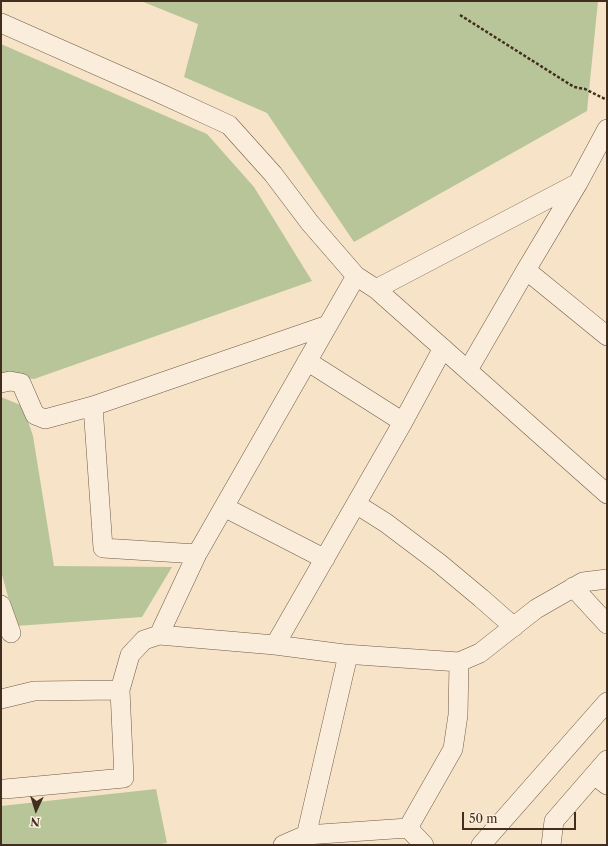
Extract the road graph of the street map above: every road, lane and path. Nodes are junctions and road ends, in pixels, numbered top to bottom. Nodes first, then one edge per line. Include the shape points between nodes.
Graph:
1 (460, 16) dead end
2 (1, 23) edge
3 (607, 100) edge
4 (607, 129) edge
5 (578, 183) junction
6 (526, 270) junction
7 (356, 276) junction
8 (376, 289) junction
9 (328, 325) junction
10 (607, 336) edge
11 (443, 348) junction
12 (307, 361) junction
13 (468, 370) junction
14 (1, 383) edge
15 (94, 406) junction
16 (403, 422) junction
17 (607, 494) edge
18 (356, 504) junction
19 (224, 507) junction
20 (196, 554) junction
21 (325, 559) junction
22 (607, 579) edge
23 (573, 587) junction
24 (1, 605) edge
25 (607, 624) edge
26 (514, 627) junction
27 (11, 633) dead end
28 (159, 635) junction
29 (276, 645) junction
30 (348, 655) junction
31 (459, 662) junction
32 (120, 690) junction
33 (1, 699) edge
34 (607, 702) edge
35 (607, 760) edge
36 (600, 780) edge
37 (5, 789) dead end
38 (408, 828) junction
39 (305, 840) edge
40 (283, 845) edge
41 (424, 845) edge
42 (481, 845) edge
43 (551, 845) edge

1 - 3 path via 574,88 585,89
2 - 7 street via 229,125 273,174 310,223
4 - 5 street
5 - 6 street
5 - 8 street
6 - 10 street
6 - 13 street
7 - 8 street
7 - 9 street
8 - 11 street
9 - 12 street
9 - 15 street
11 - 13 street
11 - 16 street
12 - 16 street
12 - 19 street
13 - 17 street
14 - 15 street via 10,381 21,384 35,415 45,420
15 - 20 street via 103,548
16 - 18 street
18 - 21 street
18 - 26 street via 439,562
19 - 20 street
19 - 21 street
20 - 28 street
21 - 29 street
22 - 23 street via 583,582
23 - 25 street
23 - 26 street via 536,609
24 - 27 street
26 - 31 street via 480,653
28 - 29 street
28 - 32 street via 144,640 130,655
29 - 30 street
30 - 31 street
30 - 39 street
31 - 38 street via 458,715 453,749
32 - 33 street via 34,691
32 - 37 street via 124,778
34 - 42 street
35 - 36 street
36 - 43 street via 554,821
38 - 39 street
38 - 41 street
39 - 40 street

